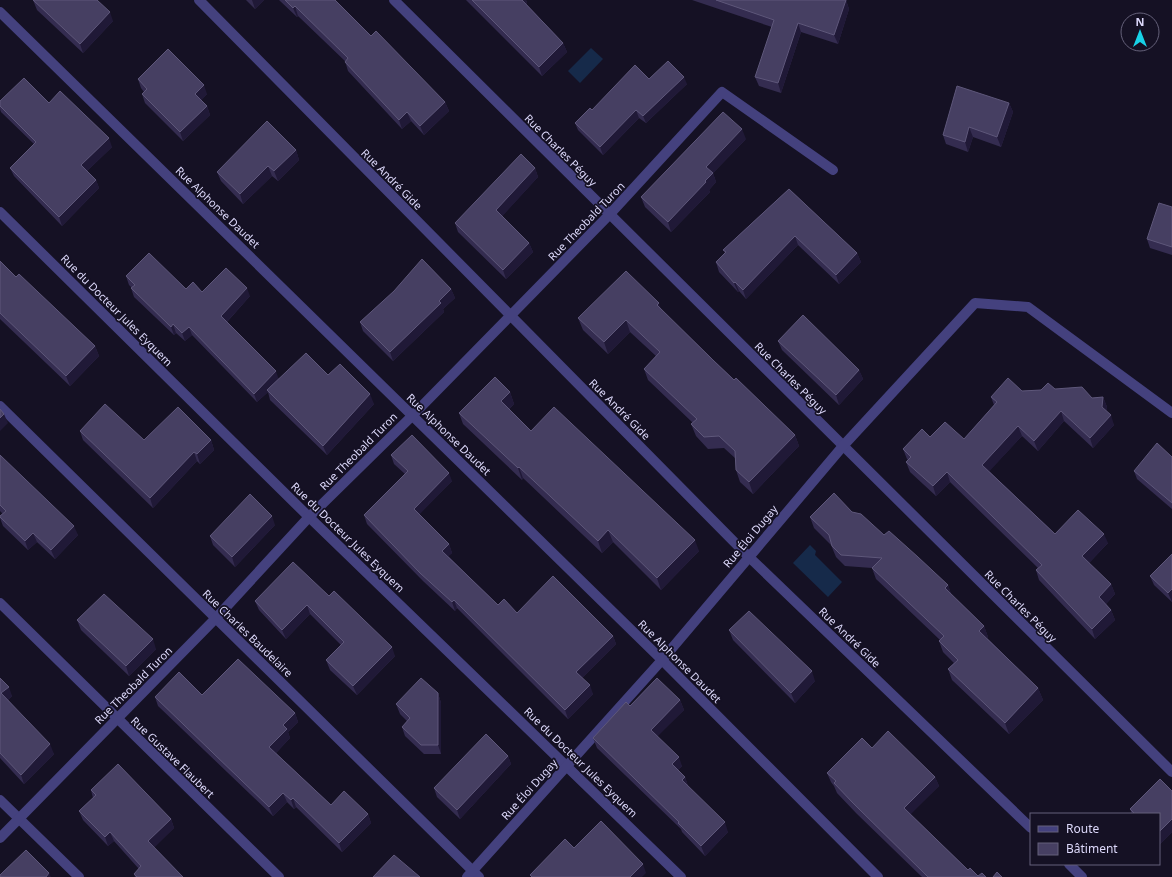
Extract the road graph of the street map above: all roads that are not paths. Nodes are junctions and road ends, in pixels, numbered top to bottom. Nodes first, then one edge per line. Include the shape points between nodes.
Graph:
1 (199, 0) edge
2 (394, 0) edge
3 (0, 12) edge
4 (833, 170) dead end
5 (0, 212) edge
6 (609, 215) junction
7 (510, 316) junction
8 (0, 406) edge
9 (1172, 413) edge
10 (413, 415) junction
11 (843, 446) junction
12 (309, 517) junction
13 (749, 557) junction
14 (0, 603) edge
15 (216, 618) junction
16 (662, 660) junction
17 (117, 719) junction
18 (566, 764) junction
19 (1172, 772) edge
20 (0, 800) edge
21 (19, 818) junction
22 (1030, 827) edge
23 (0, 838) edge
24 (1070, 865) edge
25 (473, 875) edge
26 (79, 877) edge
27 (279, 877) edge
28 (681, 877) edge
29 (878, 877) edge
30 (1082, 877) edge

1 - 7 street, Rue André Gide
2 - 6 street, Rue Charles Péguy
3 - 10 street, Rue Alphonse Daudet
4 - 6 street, Rue Theobald Turon via 722,92
5 - 12 street, Rue du Docteur Jules Eyquem
6 - 7 street, Rue Theobald Turon
6 - 11 street, Rue Charles Péguy
7 - 10 street, Rue Theobald Turon
7 - 13 street, Rue André Gide
8 - 15 street, Rue Charles Baudelaire
9 - 11 street, Rue Éloi Dugay via 1028,307 975,304
10 - 12 street, Rue Theobald Turon
10 - 16 street, Rue Alphonse Daudet
11 - 13 street, Rue Éloi Dugay
11 - 19 street, Rue Charles Péguy
12 - 15 street, Rue Theobald Turon
12 - 18 street, Rue du Docteur Jules Eyquem
13 - 16 street, Rue Éloi Dugay
13 - 22 street, Rue André Gide
14 - 17 street, Rue Gustave Flaubert
15 - 17 street, Rue Theobald Turon
15 - 25 street, Rue Charles Baudelaire
16 - 18 street, Rue Éloi Dugay
16 - 29 street, Rue Alphonse Daudet
17 - 21 street, Rue Theobald Turon
17 - 27 street, Rue Gustave Flaubert
18 - 25 street, Rue Éloi Dugay
18 - 28 street, Rue du Docteur Jules Eyquem
20 - 21 street
21 - 23 street, Rue Theobald Turon
21 - 26 street
24 - 30 street

